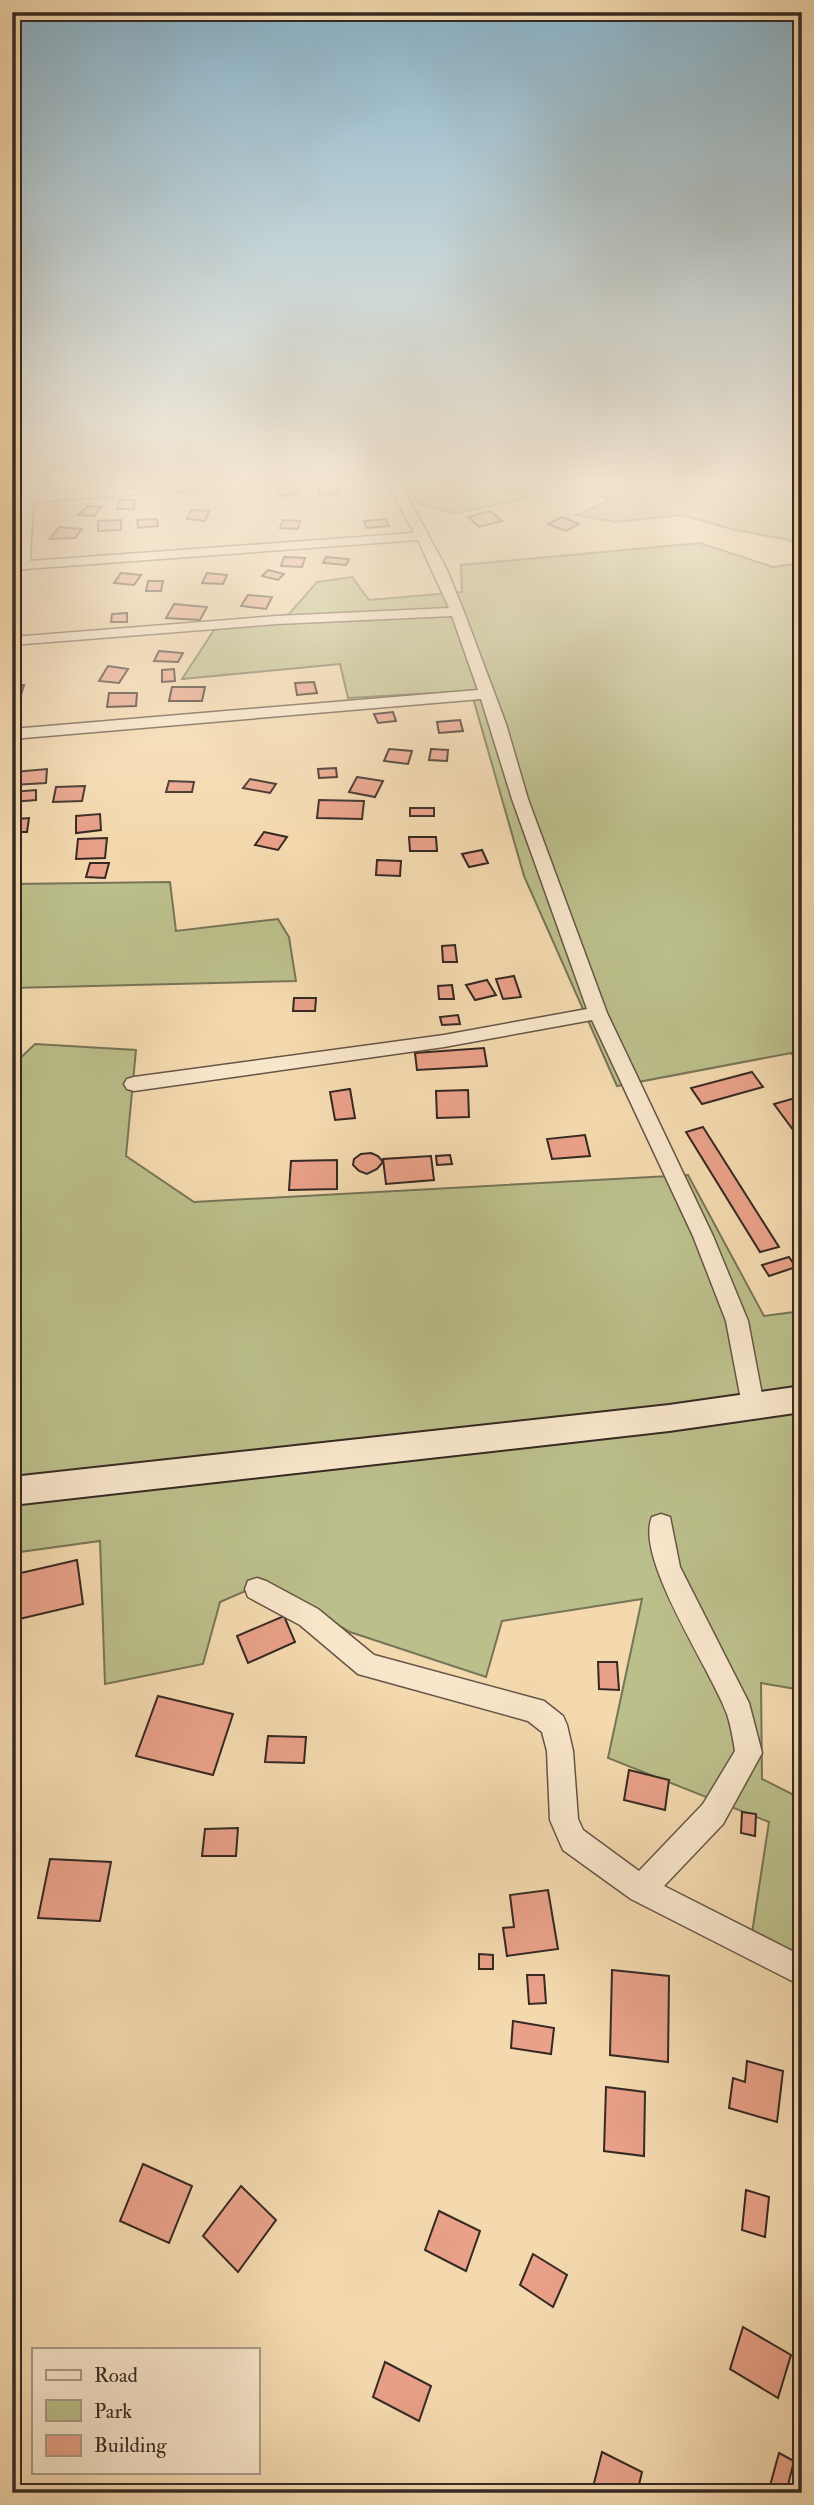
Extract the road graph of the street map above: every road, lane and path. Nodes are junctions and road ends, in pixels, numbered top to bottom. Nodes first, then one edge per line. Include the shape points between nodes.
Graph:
1 (451, 598) edge
2 (457, 612) junction
3 (12, 641) edge
4 (486, 694) junction
5 (12, 734) edge
6 (598, 1013) junction
7 (134, 1084) dead end
8 (802, 1399) edge
9 (753, 1405) junction
10 (12, 1491) edge
11 (661, 1525) dead end
12 (257, 1589) dead end
13 (641, 1889) junction
14 (802, 1972) edge

1 - 2 street
2 - 3 street via 277,620
2 - 4 street
4 - 5 street
4 - 6 street
6 - 7 street via 444,1041
6 - 9 street via 703,1236 737,1321
8 - 9 main road
9 - 10 main road
11 - 13 street via 668,1568 740,1712 749,1753 713,1814
12 - 13 street via 309,1617 367,1665 535,1710 554,1725 564,1820 573,1840
13 - 14 street

